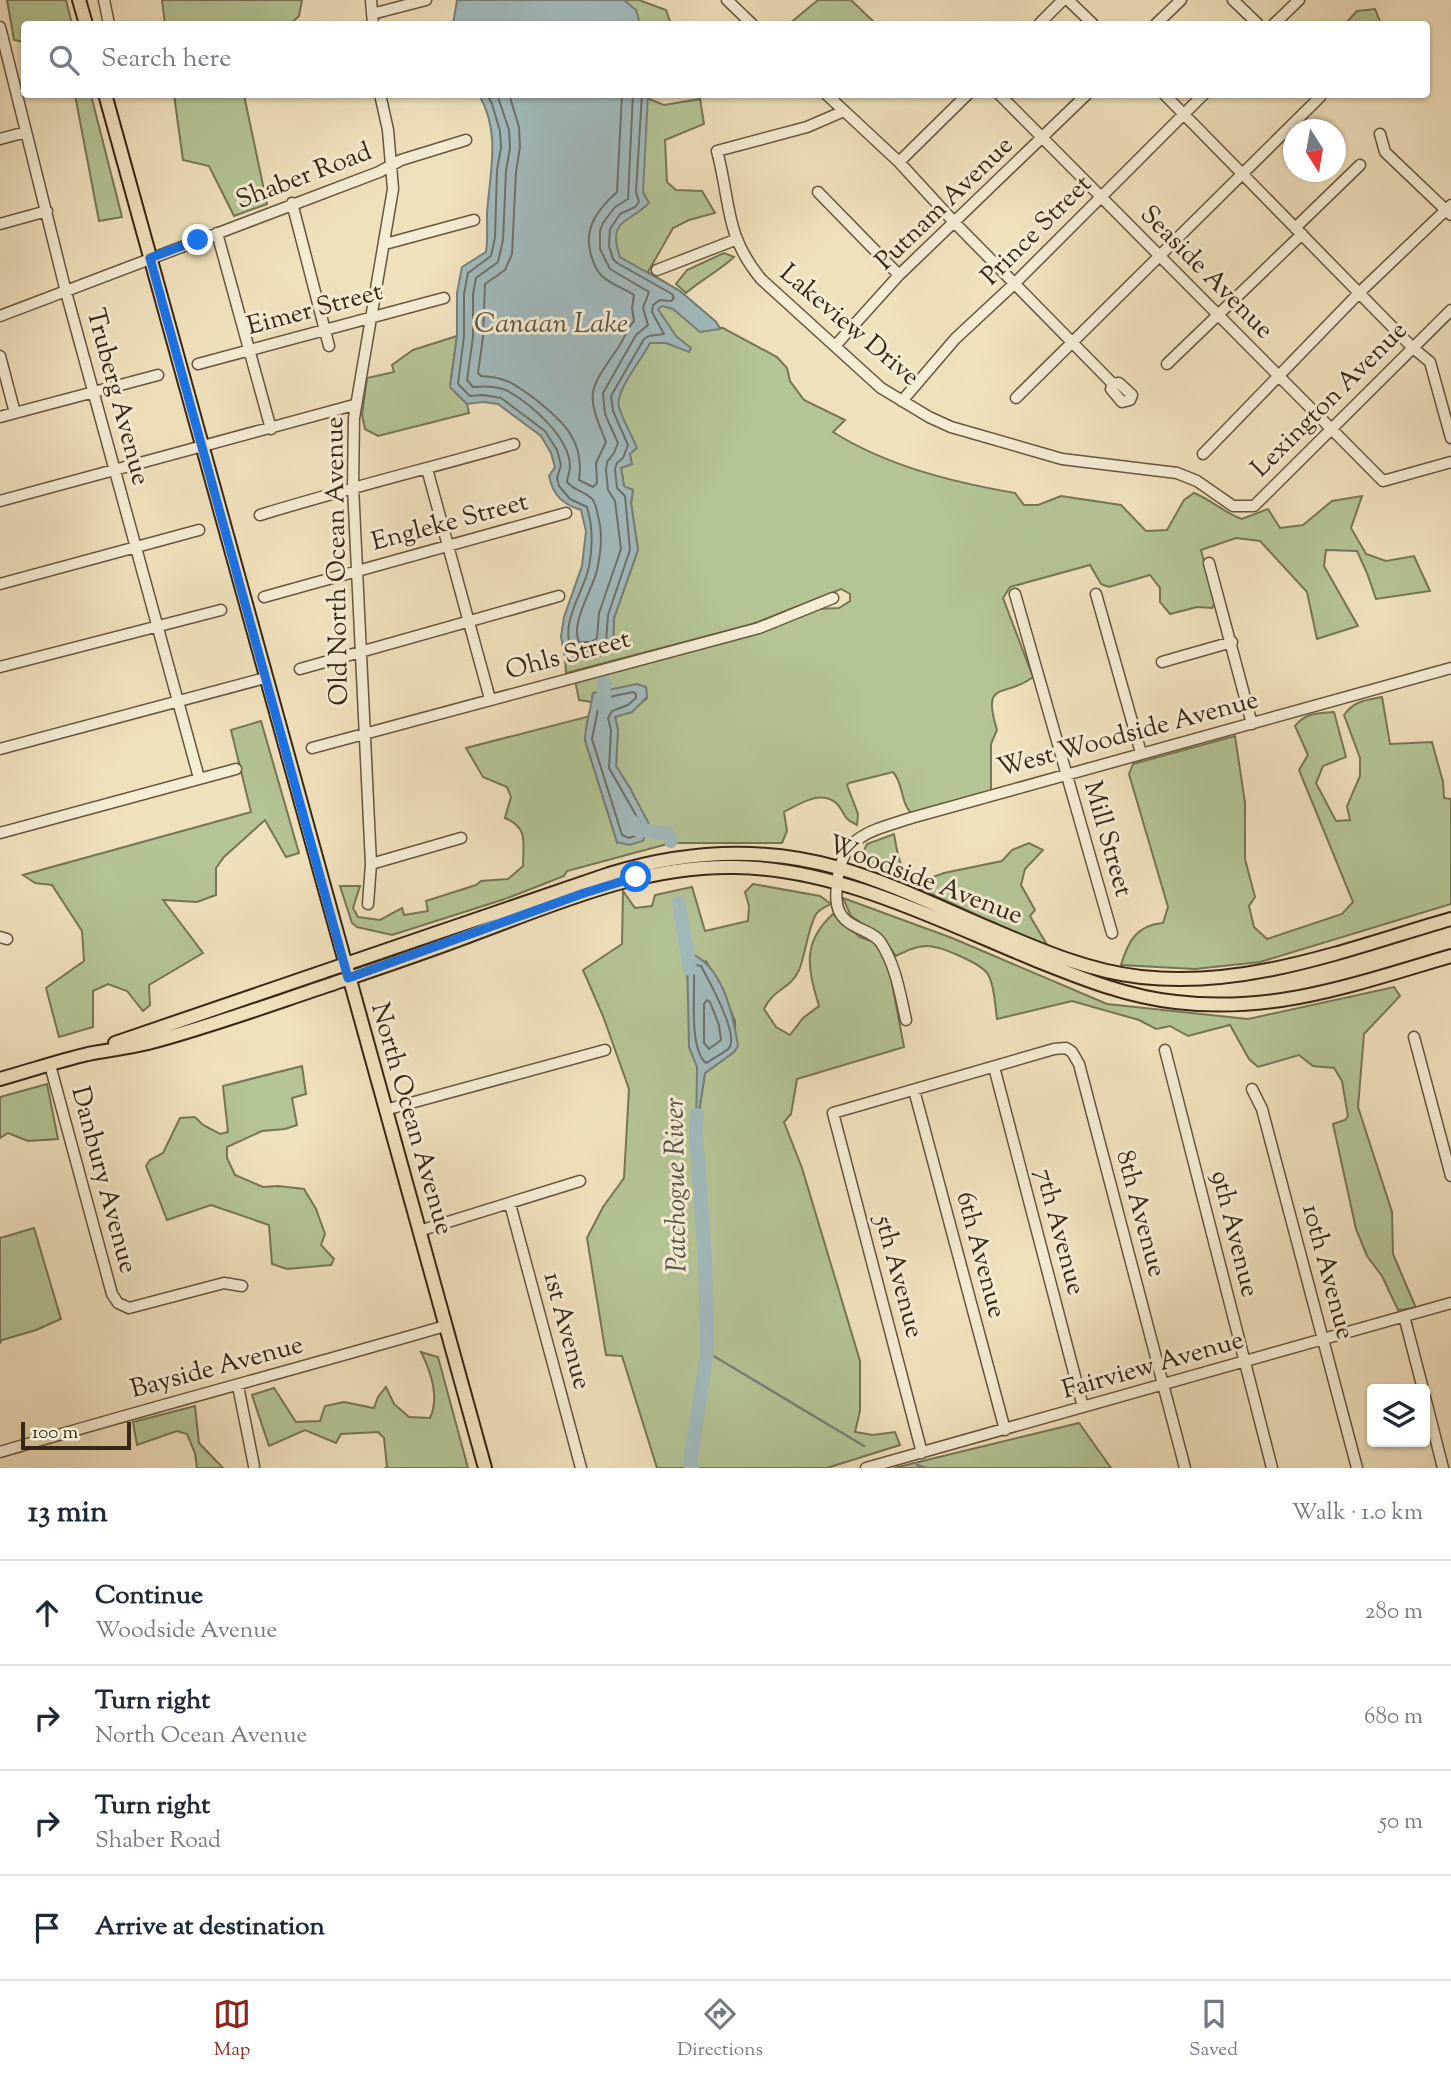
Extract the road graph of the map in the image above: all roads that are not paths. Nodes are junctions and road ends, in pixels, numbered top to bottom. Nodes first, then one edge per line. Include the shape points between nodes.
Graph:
1 (79, 0) edge
2 (104, 0) edge
3 (371, 0) edge
4 (426, 0) edge
5 (727, 0) edge
6 (1066, 0) edge
7 (1181, 0) edge
8 (1233, 0) edge
9 (1299, 0) edge
10 (373, 19) edge
11 (85, 21) edge
12 (108, 21) edge
13 (749, 21) edge
14 (1042, 21) edge
15 (1090, 21) edge
16 (1159, 21) edge
17 (1255, 21) edge
18 (1277, 21) edge
19 (0, 27) edge
20 (3, 51) edge
21 (106, 98) edge
22 (382, 98) edge
23 (830, 98) edge
24 (964, 98) edge
25 (1003, 98) edge
26 (1083, 98) edge
27 (1168, 98) edge
28 (1200, 98) edge
29 (1319, 98) edge
30 (844, 111) junction
31 (1184, 115) junction
32 (26, 132) junction
33 (1380, 134) dead end
34 (1044, 138) junction
35 (0, 139) edge
36 (466, 140) dead end
37 (898, 162) junction
38 (393, 164) junction
39 (1360, 165) dead end
40 (1241, 175) junction
41 (818, 192) dead end
42 (1101, 197) junction
43 (292, 203) junction
44 (1449, 210) edge
45 (47, 211) junction
46 (474, 220) dead end
47 (954, 222) junction
48 (0, 225) edge
49 (1298, 231) junction
50 (217, 233) junction
51 (735, 240) junction
52 (385, 244) junction
53 (1160, 257) junction
54 (150, 258) junction
55 (657, 270) dead end
56 (899, 275) junction
57 (1014, 284) junction
58 (66, 292) junction
59 (1360, 292) junction
60 (443, 298) dead end
61 (1451, 310) edge
62 (1219, 315) junction
63 (0, 316) edge
64 (371, 317) junction
65 (324, 328) junction
66 (1072, 343) junction
67 (329, 346) dead end
68 (835, 346) junction
69 (1413, 348) junction
70 (249, 349) junction
71 (0, 356) edge
72 (198, 364) dead end
73 (1167, 364) dead end
74 (158, 374) dead end
75 (1278, 376) junction
76 (1113, 384) dead end
77 (94, 392) junction
78 (1016, 398) dead end
79 (902, 401) junction
80 (354, 405) junction
81 (15, 413) junction
82 (0, 417) edge
83 (1330, 428) junction
84 (271, 429) junction
85 (1451, 438) edge
86 (514, 443) dead end
87 (202, 448) junction
88 (1203, 454) dead end
89 (1451, 462) edge
90 (427, 469) junction
91 (116, 470) junction
92 (353, 486) junction
93 (0, 501) edge
94 (1233, 506) joint
95 (566, 513) dead end
96 (260, 515) dead end
97 (199, 530) dead end
98 (447, 545) junction
99 (136, 546) junction
100 (1209, 563) dead end
101 (357, 571) junction
102 (0, 584) edge
103 (1016, 594) dead end
104 (1096, 594) dead end
105 (559, 596) dead end
106 (264, 597) dead end
107 (833, 598) dead end
108 (221, 610) dead end
109 (469, 621) junction
110 (158, 625) junction
111 (1232, 642) junction
112 (361, 651) junction
113 (1162, 662) dead end
114 (0, 667) edge
115 (1451, 668) edge
116 (300, 669) dead end
117 (265, 678) junction
118 (490, 699) junction
119 (179, 701) junction
120 (1252, 724) junction
121 (363, 734) junction
122 (312, 748) dead end
123 (0, 749) edge
124 (1141, 753) junction
125 (236, 769) dead end
126 (1066, 775) junction
127 (199, 778) junction
128 (0, 833) edge
129 (461, 838) dead end
130 (371, 864) junction
131 (839, 875) junction
132 (368, 904) dead end
133 (1451, 919) edge
134 (1112, 933) dead end
135 (1451, 956) edge
136 (345, 965) junction
137 (348, 978) junction
138 (906, 1020) dead end
139 (1414, 1037) dead end
140 (605, 1050) dead end
141 (1165, 1050) dead end
142 (86, 1055) junction
143 (50, 1065) junction
144 (994, 1067) junction
145 (0, 1079) edge
146 (914, 1090) junction
147 (1252, 1090) dead end
148 (385, 1110) junction
149 (1451, 1175) edge
150 (580, 1181) dead end
151 (510, 1204) junction
152 (419, 1231) junction
153 (242, 1286) dead end
154 (1451, 1303) edge
155 (1404, 1316) junction
156 (445, 1326) junction
157 (1324, 1339) junction
158 (1245, 1361) junction
159 (1163, 1384) junction
160 (1422, 1384) edge
161 (238, 1386) junction
162 (1083, 1407) junction
163 (1430, 1417) edge
164 (1005, 1430) junction
165 (0, 1452) edge
166 (922, 1453) junction
167 (254, 1467) edge
168 (485, 1468) edge
169 (580, 1468) edge
170 (866, 1468) edge
171 (1185, 1468) edge
172 (1272, 1468) edge
173 (1357, 1468) edge
174 (1443, 1468) edge

1 - 11 main road
2 - 12 street
3 - 10 street
4 - 10 street
5 - 13 street
6 - 14 street
6 - 15 street
7 - 16 street
8 - 17 street
9 - 18 street
19 - 20 street, Truberg Avenue
20 - 32 street, Truberg Avenue
21 - 54 main road, North Ocean Avenue
22 - 38 street, Old North Ocean Avenue
23 - 30 street
24 - 37 street
25 - 34 street, Seaside Avenue
26 - 34 street, Putnam Avenue
27 - 31 street
28 - 31 street, Prince Street
29 - 40 street
30 - 37 street
30 - 51 street, Lakeview Drive via 807,127 716,151
31 - 40 street
31 - 42 street, Prince Street
32 - 35 street
32 - 45 street, Truberg Avenue
33 - 44 street via 1385,152
34 - 42 street, Seaside Avenue
34 - 47 street, Putnam Avenue
36 - 38 street, Shaber Road
37 - 47 street
38 - 43 street, Shaber Road
38 - 52 street, Old North Ocean Avenue
39 - 49 street
40 - 49 street
40 - 53 street
41 - 56 street
42 - 53 street, Seaside Avenue
42 - 57 street, Prince Street
43 - 50 street, Shaber Road
43 - 65 street
44 - 59 street
45 - 48 street
45 - 58 street, Truberg Avenue
46 - 52 street
47 - 56 street, Putnam Avenue
47 - 57 street
49 - 59 street
49 - 62 street
50 - 54 street, Shaber Road
50 - 70 street
51 - 55 street
51 - 68 street, Lakeview Drive via 761,279
52 - 64 street, Old North Ocean Avenue
53 - 62 street, Seaside Avenue
53 - 66 street
54 - 58 street, Shaber Road
54 - 87 main road, North Ocean Avenue
56 - 68 street, Putnam Avenue
57 - 66 street
57 - 79 street, Prince Street via 955,340
58 - 63 street, Shaber Road
58 - 77 street, Truberg Avenue
59 - 69 street
59 - 75 street
60 - 64 street, Eimer Street
61 - 69 street, Lexington Avenue
62 - 73 street
62 - 75 street, Seaside Avenue
64 - 65 street, Eimer Street
64 - 80 street, Old North Ocean Avenue
65 - 67 street
65 - 70 street, Eimer Street
66 - 76 street
66 - 78 street
68 - 79 street, Lakeview Drive
69 - 83 street, Lexington Avenue
69 - 85 street via 1430,362
70 - 72 street, Eimer Street
70 - 84 street
71 - 81 street
74 - 77 street
75 - 83 street, Seaside Avenue
75 - 88 street
77 - 81 street
77 - 91 street, Truberg Avenue
79 - 94 street, Lakeview Drive via 951,428 1062,459 1177,473
80 - 84 street
80 - 92 street, Old North Ocean Avenue
81 - 82 street
83 - 89 street, Seaside Avenue via 1383,481
83 - 94 street, Lexington Avenue via 1254,506
84 - 87 street
86 - 90 street
87 - 91 street
87 - 117 main road, North Ocean Avenue
90 - 92 street
90 - 98 street
91 - 93 street
91 - 99 street, Truberg Avenue
92 - 96 street
92 - 101 street, Old North Ocean Avenue
95 - 98 street, Engleke Street
97 - 99 street
98 - 101 street, Engleke Street
98 - 109 street
99 - 102 street
99 - 110 street, Truberg Avenue
100 - 111 street
101 - 106 street, Engleke Street
101 - 112 street, Old North Ocean Avenue
103 - 126 street, Mill Street
104 - 124 street
105 - 109 street
107 - 118 street, Ohls Street via 758,628
108 - 110 street
109 - 112 street
109 - 118 street
110 - 114 street
110 - 119 street, Truberg Avenue
111 - 113 street
111 - 120 street
112 - 116 street
112 - 121 street, Old North Ocean Avenue
115 - 120 street, West Woodside Avenue
117 - 119 street
117 - 136 main road, North Ocean Avenue
118 - 121 street, Ohls Street
119 - 123 street
119 - 127 street, Truberg Avenue
120 - 124 street, West Woodside Avenue
121 - 122 street, Ohls Street
121 - 130 street, Old North Ocean Avenue
124 - 126 street, West Woodside Avenue
125 - 127 street
126 - 131 street, West Woodside Avenue via 868,832 852,844
126 - 134 street, Mill Street
127 - 128 street
129 - 130 street
130 - 132 street, Old North Ocean Avenue
131 - 133 main road, Woodside Avenue via 900,890 1063,959 1141,977 1246,975
131 - 135 main road, Woodside Avenue via 1094,983 1172,1002 1225,1006 1280,1002
131 - 136 main road, Woodside Avenue via 796,858 756,854 663,860
131 - 137 main road, Woodside Avenue via 754,867 662,872 597,889
131 - 138 street via 841,915 880,940 893,964
136 - 137 main road, North Ocean Avenue
136 - 142 main road
137 - 142 main road via 145,1044
137 - 148 main road, North Ocean Avenue
139 - 149 street
140 - 148 street
141 - 158 street, 9th Avenue
142 - 143 main road
143 - 145 main road
143 - 153 street, Danbury Avenue via 118,1303 129,1308 224,1283
144 - 146 street
144 - 159 street, 8th Avenue via 1066,1048 1079,1064
144 - 162 street, 7th Avenue
146 - 164 street, 6th Avenue
146 - 166 street, 5th Avenue via 833,1112
147 - 157 street, 10th Avenue via 1260,1104
148 - 152 main road, North Ocean Avenue
150 - 151 street
151 - 152 street
151 - 169 street, 1st Avenue
152 - 156 main road, North Ocean Avenue
154 - 155 street, Fairview Avenue
155 - 157 street, Fairview Avenue
155 - 160 street
156 - 161 street, Bayside Avenue
156 - 168 main road, North Ocean Avenue
157 - 158 street, Fairview Avenue
157 - 173 street, 10th Avenue
158 - 159 street, Fairview Avenue
158 - 172 street, 9th Avenue
159 - 162 street, Fairview Avenue
159 - 171 street, 8th Avenue
161 - 165 street, Bayside Avenue via 181,1398
161 - 167 street
162 - 164 street, Fairview Avenue
163 - 174 street
164 - 166 street, Fairview Avenue
166 - 170 street, Fairview Avenue

